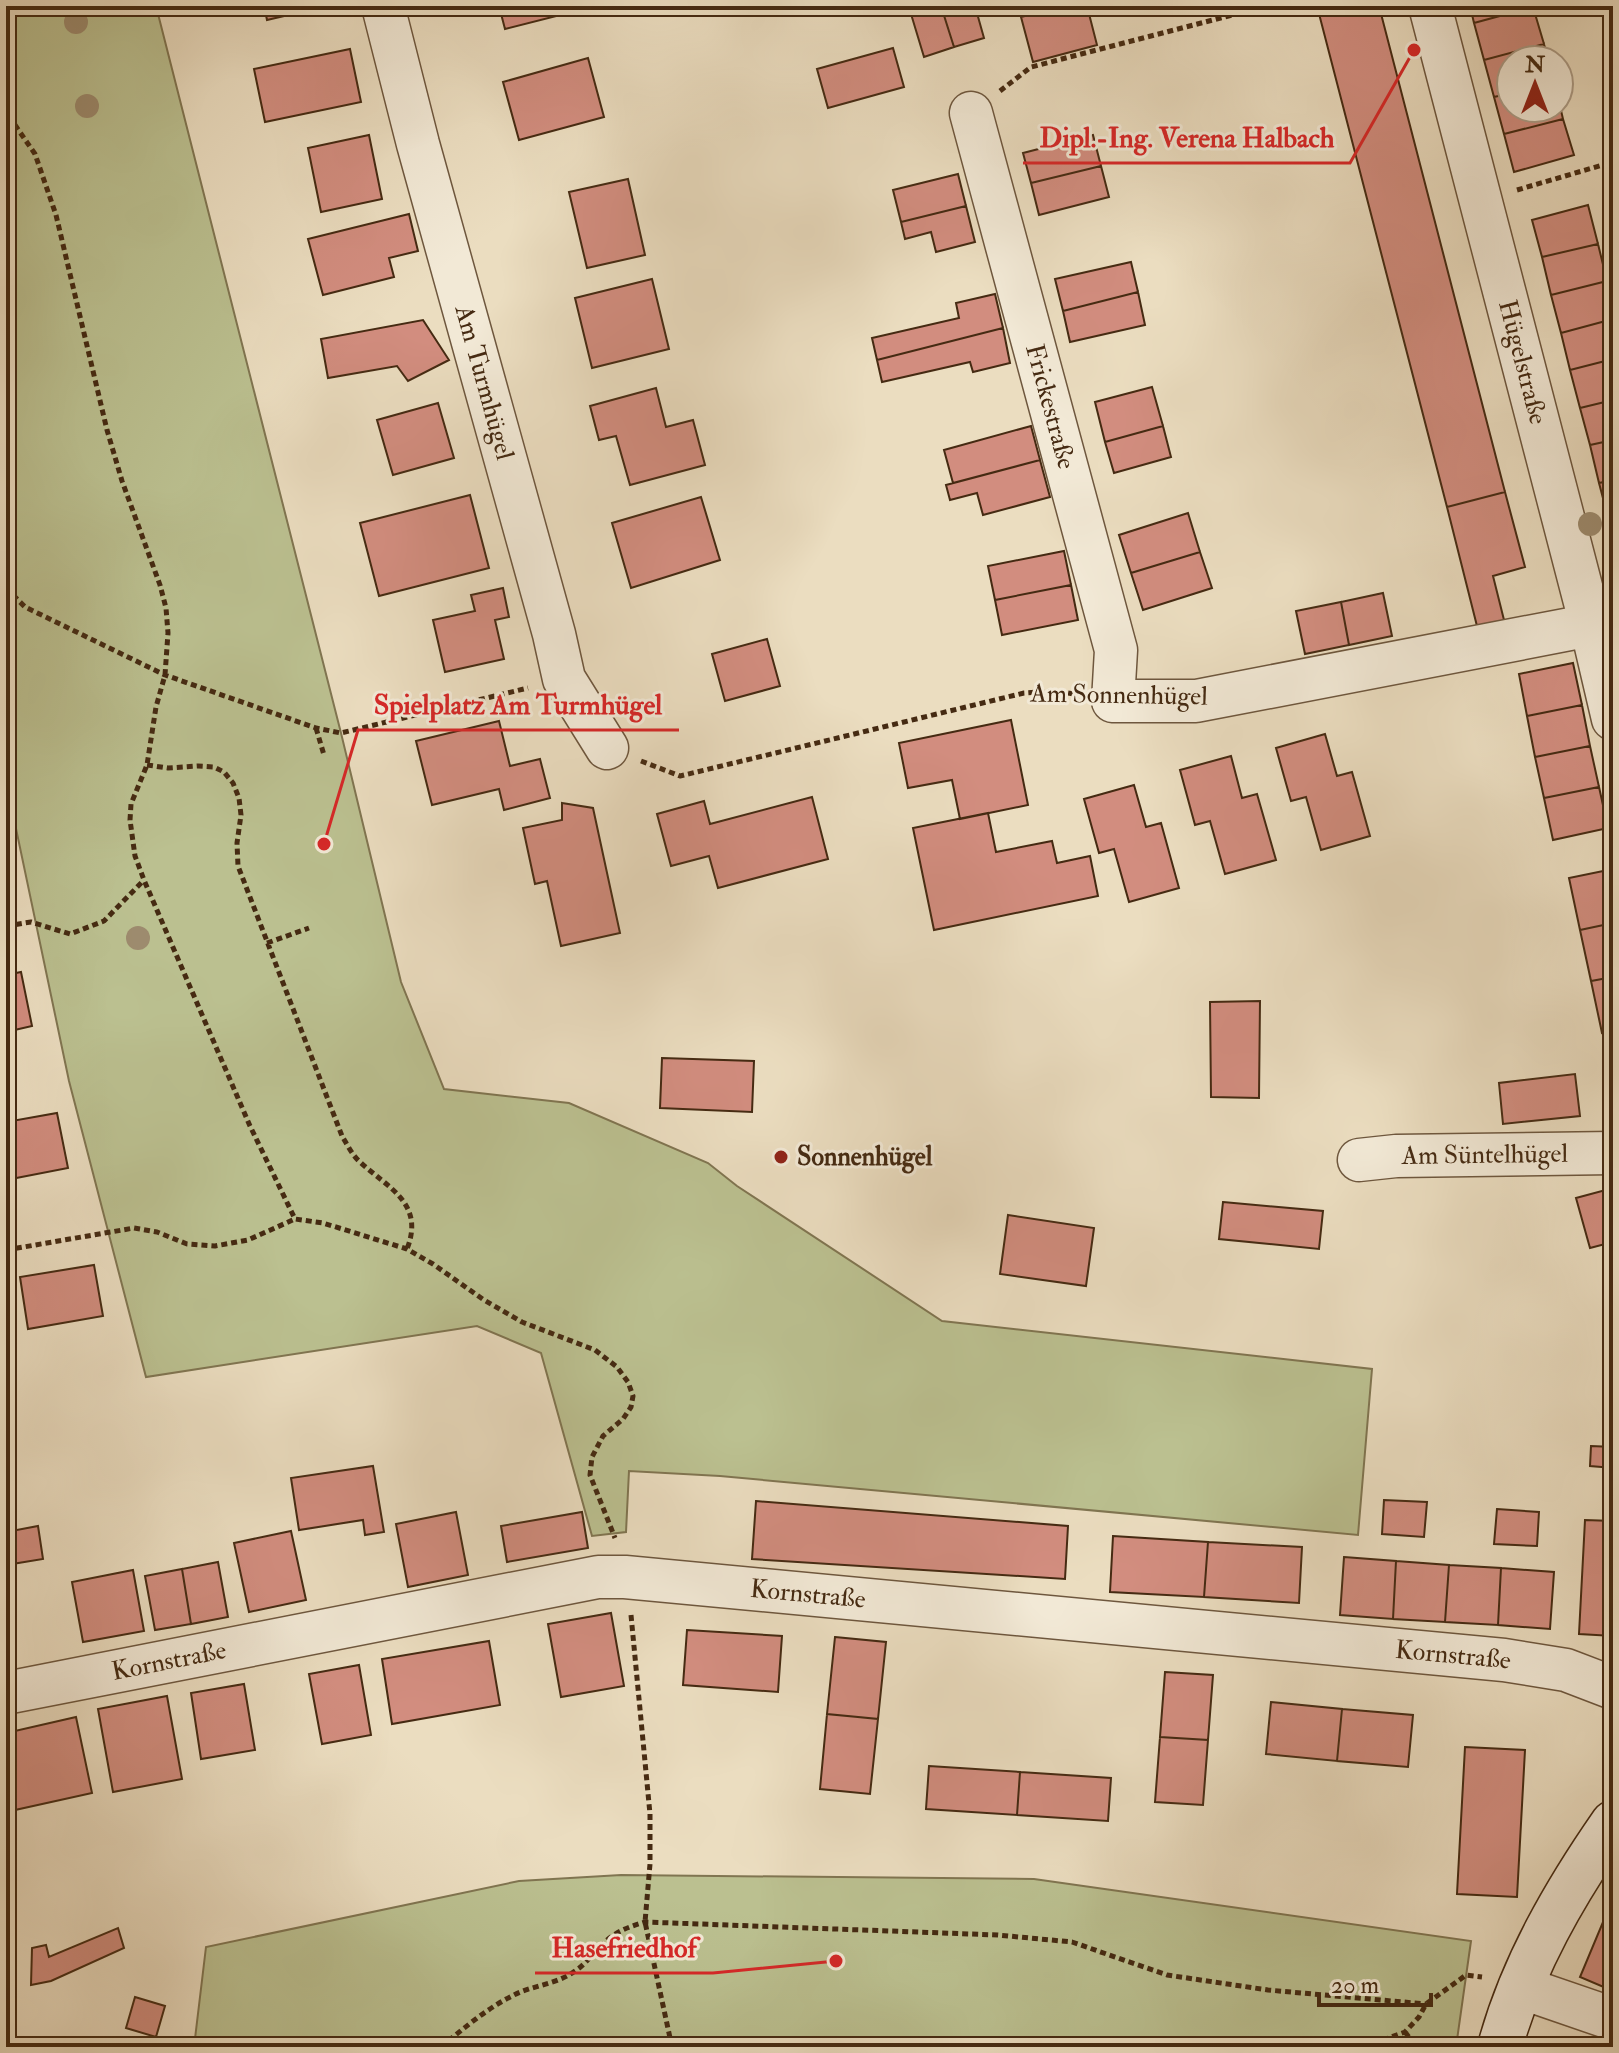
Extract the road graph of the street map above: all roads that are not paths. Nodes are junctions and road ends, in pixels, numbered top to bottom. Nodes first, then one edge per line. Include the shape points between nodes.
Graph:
1 (383, 6) edge
2 (1430, 6) edge
3 (971, 113) road end
4 (1591, 625) junction
5 (1113, 701) joint
6 (1613, 719) edge
7 (607, 748) road end
8 (1613, 1153) edge
9 (1359, 1160) dead end
10 (1613, 1688) edge
11 (6, 1693) edge
12 (1613, 1823) edge
13 (1501, 1982) junction
14 (1613, 2019) edge
15 (1500, 2047) edge

1 - 7 street, Am Turmhügel via 564,679
2 - 4 street, Hügelstraße
3 - 5 street, Frickestraße via 1116,650
4 - 5 street, Am Sonnenhügel via 1196,701
4 - 6 street, Hügelstraße
8 - 9 street, Am Süntelhügel
10 - 11 street, Kornstraße via 1566,1670 1504,1660 598,1577
12 - 13 street via 1539,1945
13 - 14 street
13 - 15 street via 1508,2017

